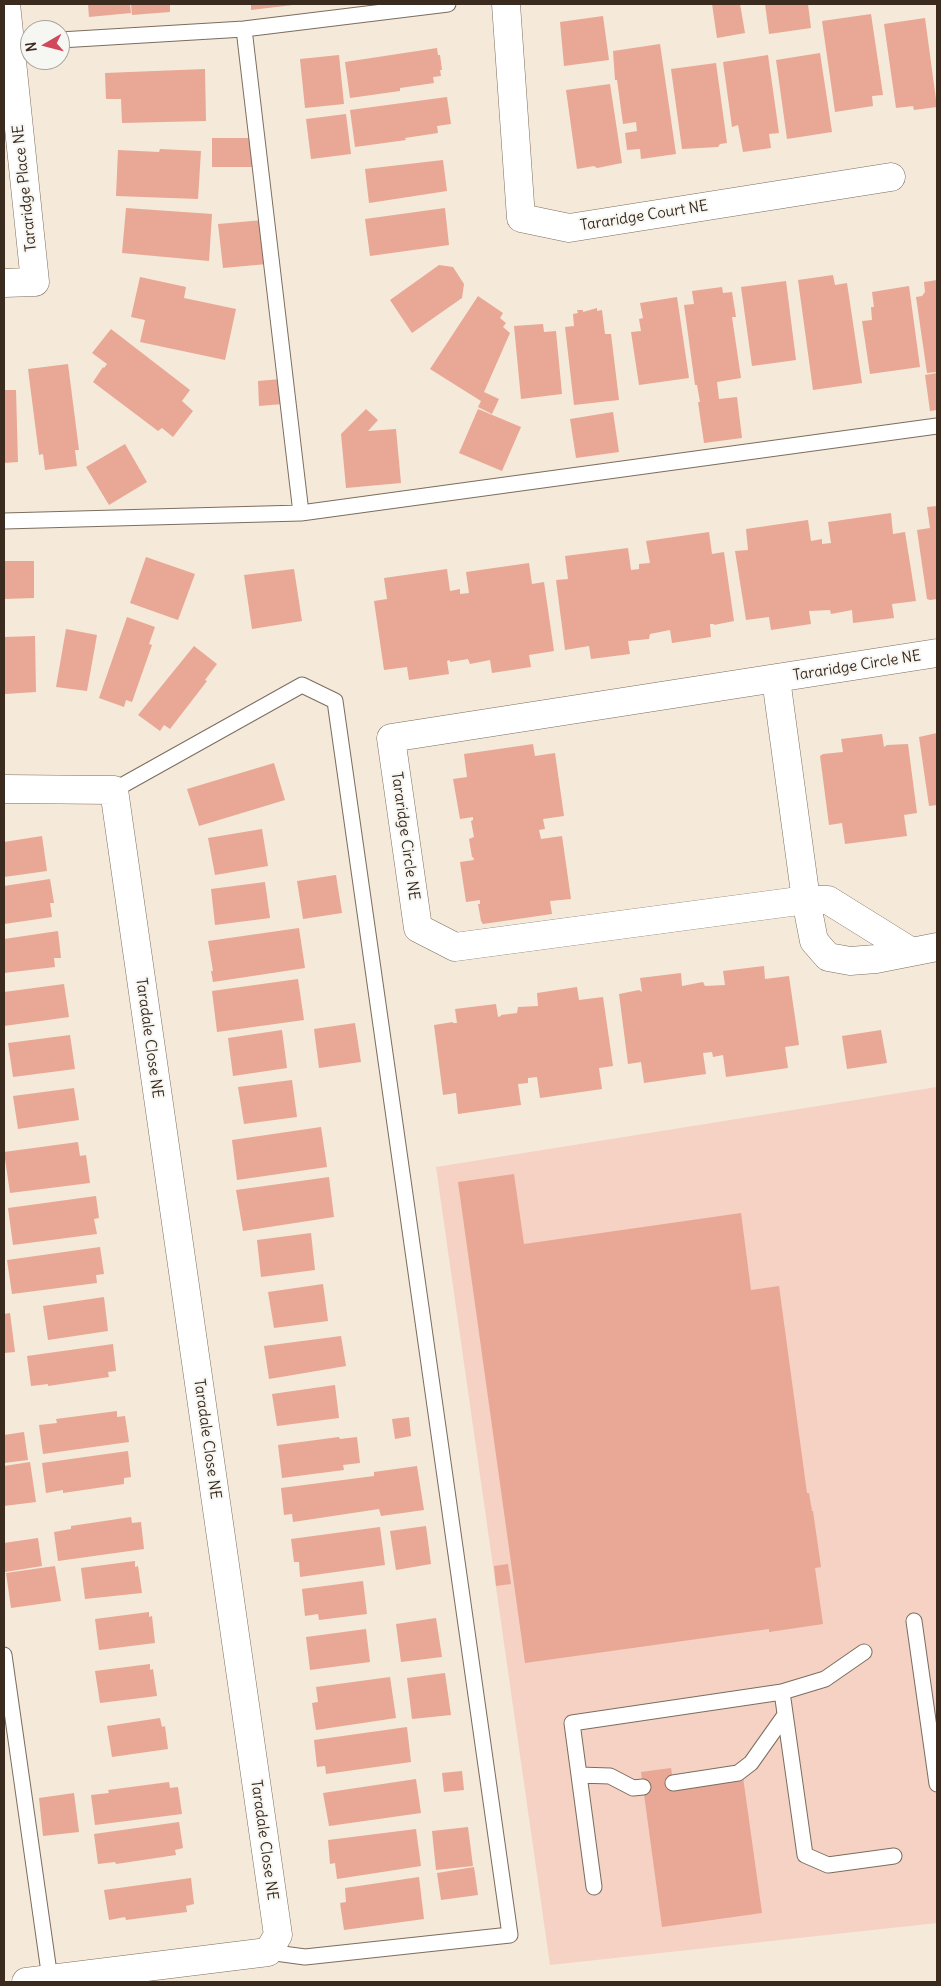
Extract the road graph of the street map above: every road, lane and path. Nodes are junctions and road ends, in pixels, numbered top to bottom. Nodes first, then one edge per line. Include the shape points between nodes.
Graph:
1 (6, 4) edge
2 (448, 4) edge
3 (506, 4) edge
4 (244, 29) junction
5 (70, 39) edge
6 (15, 43) edge
7 (891, 177) dead end
8 (4, 283) edge
9 (937, 426) edge
10 (301, 513) junction
11 (4, 521) edge
12 (937, 653) edge
13 (776, 679) junction
14 (4, 789) edge
15 (114, 790) junction
16 (806, 900) junction
17 (937, 947) edge
18 (910, 951) junction
19 (914, 1621) dead end
20 (864, 1652) dead end
21 (4, 1655) edge
22 (782, 1692) junction
23 (785, 1715) junction
24 (936, 1767) edge
25 (579, 1775) junction
26 (673, 1783) dead end
27 (937, 1784) edge
28 (643, 1787) dead end
29 (894, 1856) dead end
30 (594, 1887) dead end
31 (268, 1952) junction
32 (38, 1980) edge

1 - 6 street, Tararidge Place NE
2 - 4 lane
3 - 7 street, Tararidge Court NE via 521,218 569,228
4 - 5 lane
4 - 10 lane
6 - 8 street, Tararidge Place NE via 35,282
9 - 10 lane
10 - 11 lane
12 - 13 street, Tararidge Circle NE
13 - 16 street, Tararidge Circle NE
13 - 16 street, Tararidge Circle NE via 392,738 418,928 455,947
14 - 15 street
15 - 31 street, Taradale Close NE via 278,1935
15 - 31 lane via 302,685 335,701 510,1935 305,1957
16 - 18 street, Tararidge Circle NE via 828,900
16 - 18 street, Tararidge Circle NE via 814,941 828,957 850,961
17 - 18 street, Tararidge Circle NE
19 - 24 lane
20 - 22 lane via 825,1679
21 - 32 lane
22 - 23 lane
22 - 25 lane via 572,1722
23 - 26 lane via 751,1763 738,1773
23 - 29 lane via 805,1856 828,1865
24 - 27 lane
25 - 28 lane via 610,1776 632,1788
25 - 30 lane
31 - 32 street

